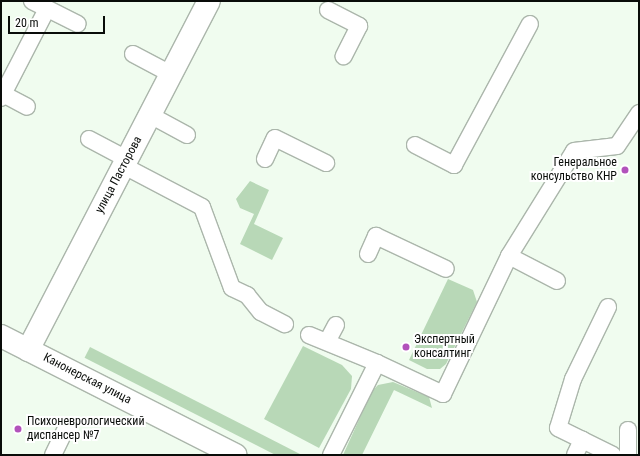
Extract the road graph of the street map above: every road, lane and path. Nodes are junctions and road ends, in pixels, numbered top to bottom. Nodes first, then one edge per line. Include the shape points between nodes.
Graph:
1 (32, 1) edge
2 (209, 1) edge
3 (47, 9) junction
4 (328, 10) dead end
5 (78, 24) dead end
6 (530, 24) dead end
7 (133, 54) dead end
8 (344, 56) dead end
9 (171, 74) junction
10 (2, 96) edge
11 (27, 106) dead end
12 (639, 113) edge
13 (150, 116) junction
14 (187, 135) dead end
15 (90, 139) dead end
16 (415, 144) dead end
17 (265, 159) dead end
18 (126, 162) junction
19 (326, 163) dead end
20 (368, 254) dead end
21 (509, 256) junction
22 (446, 269) dead end
23 (557, 281) dead end
24 (608, 307) dead end
25 (286, 324) dead end
26 (336, 325) dead end
27 (308, 335) dead end
28 (1, 336) edge
29 (328, 340) junction
30 (28, 350) junction
31 (377, 363) junction
32 (66, 428) dead end
33 (628, 430) dead end
34 (582, 440) junction
35 (53, 455) edge
36 (236, 455) edge
37 (331, 455) edge
38 (575, 455) edge
39 (613, 455) edge
40 (628, 455) edge

1 - 3 lane
2 - 9 street, улица Пасторова
3 - 5 lane
3 - 10 lane
4 - 8 lane via 359,26
6 - 16 lane via 454,165
7 - 9 lane
9 - 13 street, улица Пасторова
10 - 11 lane
12 - 21 lane via 617,146 574,151
13 - 14 lane
13 - 18 street, улица Пасторова
15 - 18 lane
17 - 19 lane via 275,138
18 - 25 lane via 202,207 232,288 247,295 261,312
18 - 30 street, улица Пасторова
20 - 22 lane via 376,236
21 - 23 lane
21 - 31 lane via 443,394
24 - 34 lane via 573,379 558,428
26 - 29 lane
27 - 29 lane
28 - 30 street, Канонерская улица
29 - 31 lane
30 - 36 street, Канонерская улица
31 - 37 lane
32 - 35 lane
33 - 40 lane
34 - 38 lane
34 - 39 lane

